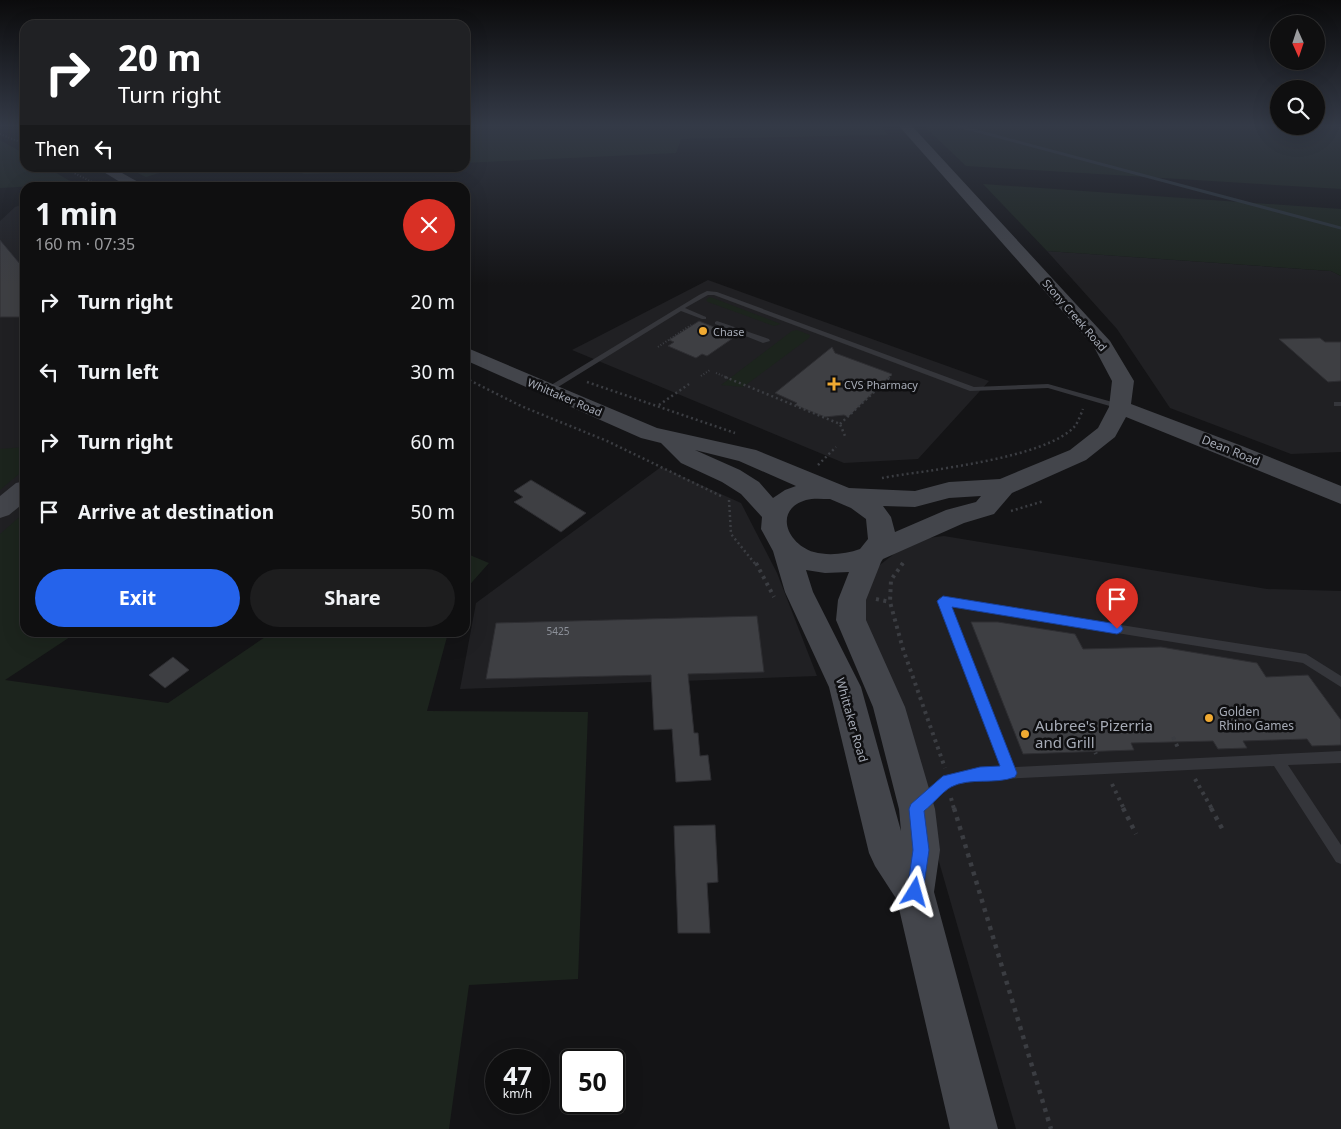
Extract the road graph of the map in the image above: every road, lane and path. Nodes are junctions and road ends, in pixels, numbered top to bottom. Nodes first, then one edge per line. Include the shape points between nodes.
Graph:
1 (952, 179) edge
2 (680, 309) junction
3 (700, 319) joint
4 (717, 323) dead end
5 (766, 342) dead end
6 (658, 347) dead end
7 (470, 356) edge
8 (887, 368) dead end
9 (710, 370) dead end
10 (716, 373) dead end
11 (701, 376) dead end
12 (470, 380) edge
13 (582, 380) dead end
14 (689, 384) dead end
15 (547, 390) junction
16 (1084, 405) dead end
17 (658, 406) junction
18 (1120, 406) junction
19 (840, 424) junction
20 (743, 436) dead end
21 (845, 436) dead end
22 (667, 439) junction
23 (836, 447) dead end
24 (878, 478) dead end
25 (834, 486) junction
26 (1003, 487) junction
27 (20, 493) edge
28 (1341, 496) edge
29 (0, 509) edge
30 (774, 514) junction
31 (786, 548) junction
32 (871, 554) junction
33 (764, 575) dead end
34 (1341, 682) edge
35 (1341, 757) edge
36 (1278, 760) junction
37 (1010, 773) junction
38 (1196, 782) dead end
39 (1112, 783) dead end
40 (950, 792) dead end
41 (917, 809) junction
42 (1224, 832) dead end
43 (1136, 834) dead end
44 (1341, 857) edge
45 (915, 892) junction
46 (974, 1129) edge
47 (1051, 1129) edge

1 - 18 main road, Stony Creek Road via 1103,346 1123,381
2 - 3 lane
2 - 15 lane
2 - 18 lane via 707,293 715,293 973,389 1048,386
3 - 6 path
4 - 5 lane
7 - 15 main road, Whittaker Road
8 - 19 path via 891,376
9 - 11 path
10 - 19 path
12 - 33 path via 730,500 731,534
13 - 17 path
14 - 17 path
15 - 22 main road, Whittaker Road
16 - 24 path via 1075,426 1056,441 1011,456
17 - 20 path
18 - 26 main road, Stony Creek Road via 1108,432 1078,455
18 - 28 main road, Dean Road
19 - 21 path
22 - 25 main road, Whittaker Road via 739,453
22 - 30 main road, Whittaker Road via 690,458 750,488
23 - 25 path via 816,467
25 - 26 main road, Stony Creek Road via 915,499 949,490
25 - 30 main road via 788,498
25 - 32 main road via 869,508 880,523 882,540
26 - 32 main road, Stony Creek Road via 985,508 955,516
27 - 29 main road
30 - 31 main road via 774,533
31 - 32 main road via 812,562 839,565
31 - 45 main road, Whittaker Road via 799,592 845,687 888,853
32 - 41 main road, Whittaker Road via 852,600 851,620 889,707
34 - 37 lane via 1306,659 943,601
35 - 36 lane
36 - 37 lane
36 - 44 lane
37 - 41 lane via 980,774 948,781
38 - 42 path
39 - 43 path
40 - 47 path
41 - 45 main road, Whittaker Road via 921,850
45 - 46 main road, Whittaker Road

